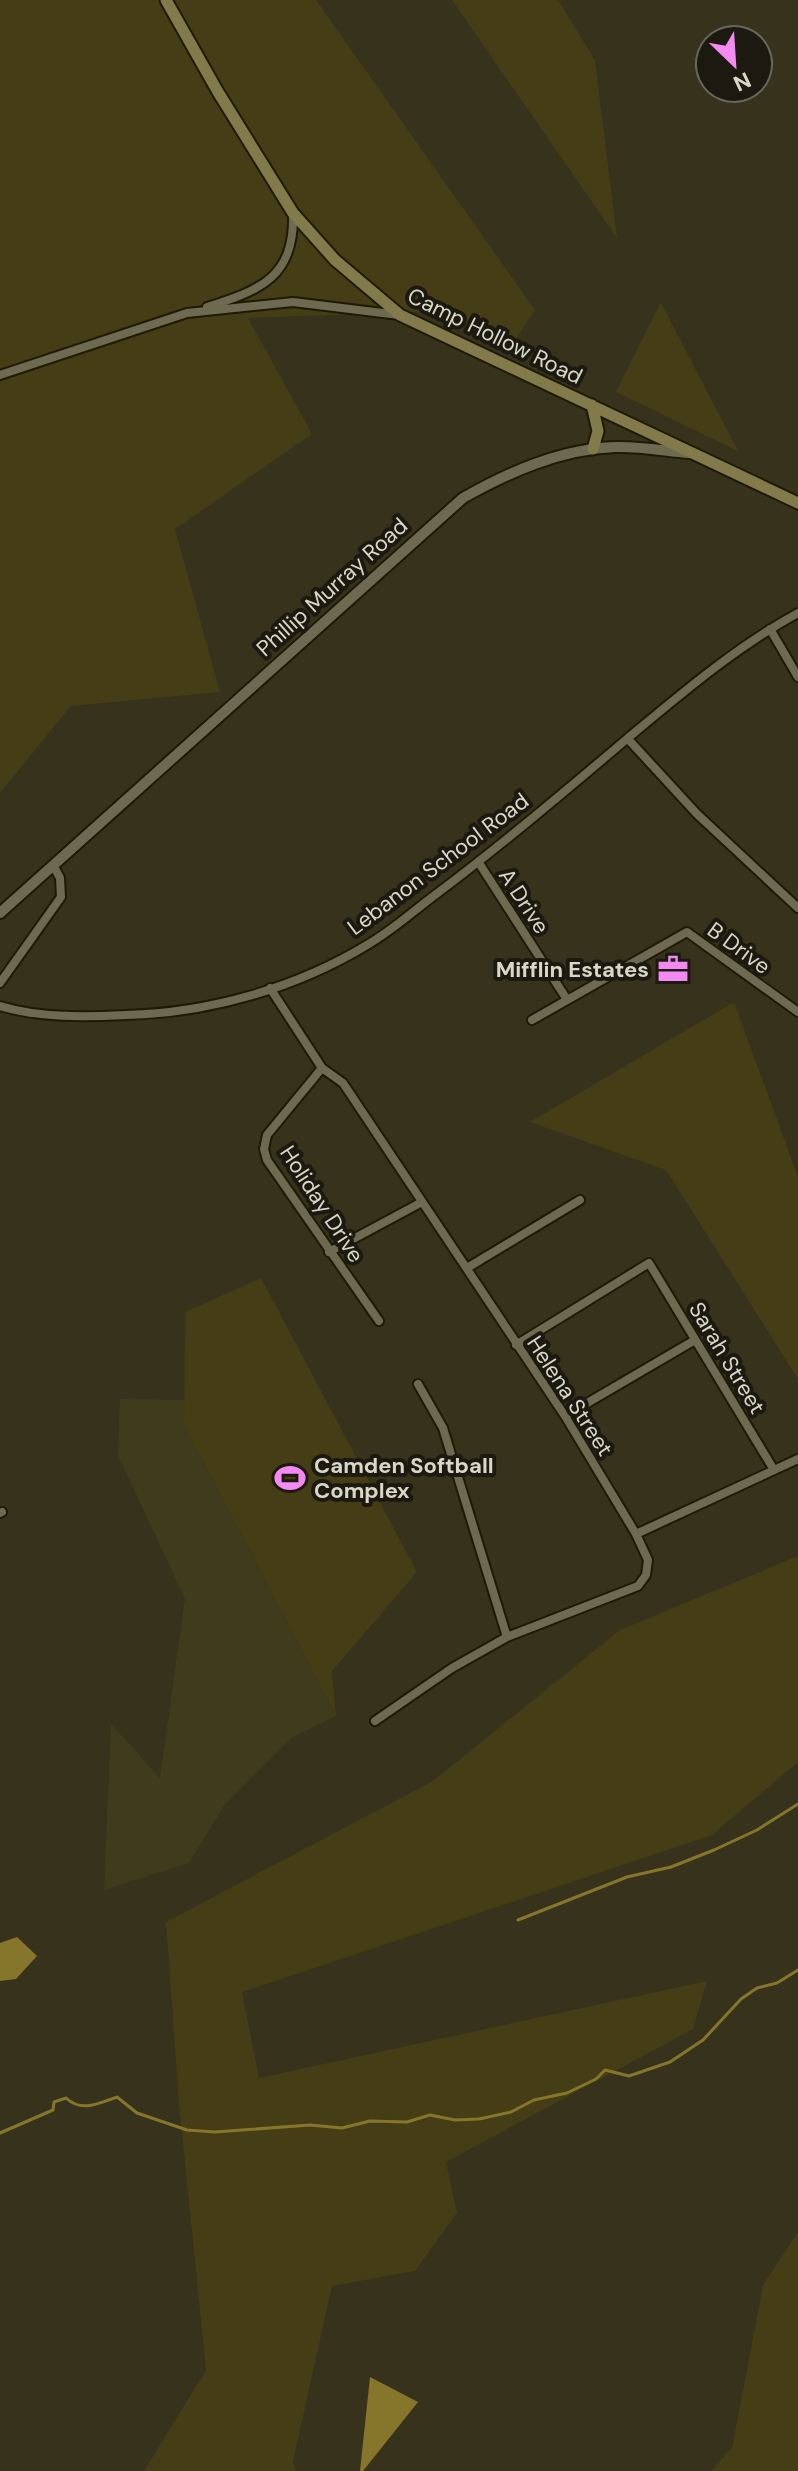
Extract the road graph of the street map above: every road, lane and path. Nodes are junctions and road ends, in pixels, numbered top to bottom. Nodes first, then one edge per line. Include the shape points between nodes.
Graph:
1 (166, 0) edge
2 (293, 213) junction
3 (187, 313) junction
4 (400, 315) junction
5 (0, 375) edge
6 (592, 405) junction
7 (593, 449) junction
8 (689, 453) junction
9 (798, 503) edge
10 (798, 613) edge
11 (770, 629) junction
12 (798, 677) edge
13 (628, 739) junction
14 (479, 863) junction
15 (53, 865) junction
16 (798, 908) edge
17 (0, 913) edge
18 (0, 983) edge
19 (270, 988) junction
20 (566, 998) junction
21 (0, 1006) edge
22 (798, 1012) edge
23 (532, 1020) dead end
24 (322, 1068) junction
25 (580, 1200) dead end
26 (422, 1202) junction
27 (329, 1252) junction
28 (467, 1268) junction
29 (379, 1321) dead end
30 (695, 1340) junction
31 (516, 1345) junction
32 (418, 1384) dead end
33 (565, 1416) junction
34 (798, 1459) edge
35 (774, 1470) junction
36 (636, 1534) junction
37 (507, 1637) junction
38 (375, 1721) dead end

1 - 2 main road, Camp Hollow Road
2 - 3 street via 289,255 276,276 244,295
2 - 4 main road, Camp Hollow Road via 335,260
3 - 4 street via 293,302
3 - 5 street
4 - 6 main road, Camp Hollow Road
6 - 7 main road via 598,431
6 - 8 main road, Camp Hollow Road
7 - 8 street, Phillip Murray Road
7 - 15 street, Phillip Murray Road via 502,476 463,498
8 - 9 main road, Camp Hollow Road
10 - 11 street, Lebanon School Road
11 - 12 street
11 - 13 street, Lebanon School Road
13 - 14 street, Lebanon School Road
13 - 16 street via 697,814
14 - 19 street, Lebanon School Road via 369,945
14 - 20 street, A Drive
15 - 17 street
15 - 18 street via 61,897
19 - 21 street, Lebanon School Road via 206,1007 149,1015 72,1017
19 - 24 street, Helena Street
20 - 22 street, B Drive via 687,932
20 - 23 street, B Drive
24 - 26 street, Helena Street via 343,1083
24 - 27 street, Holiday Drive via 267,1135 264,1149
25 - 28 street
26 - 27 street
26 - 28 street, Helena Street
27 - 29 street, Holiday Drive
28 - 31 street, Helena Street
30 - 31 street, Sarah Street via 649,1263
30 - 33 street
30 - 35 street, Sarah Street
31 - 33 street, Helena Street
32 - 37 street via 443,1428
33 - 36 street, Helena Street
34 - 35 street
35 - 36 street
36 - 37 street, Helena Street via 648,1560 638,1586
37 - 38 street, Helena Street

